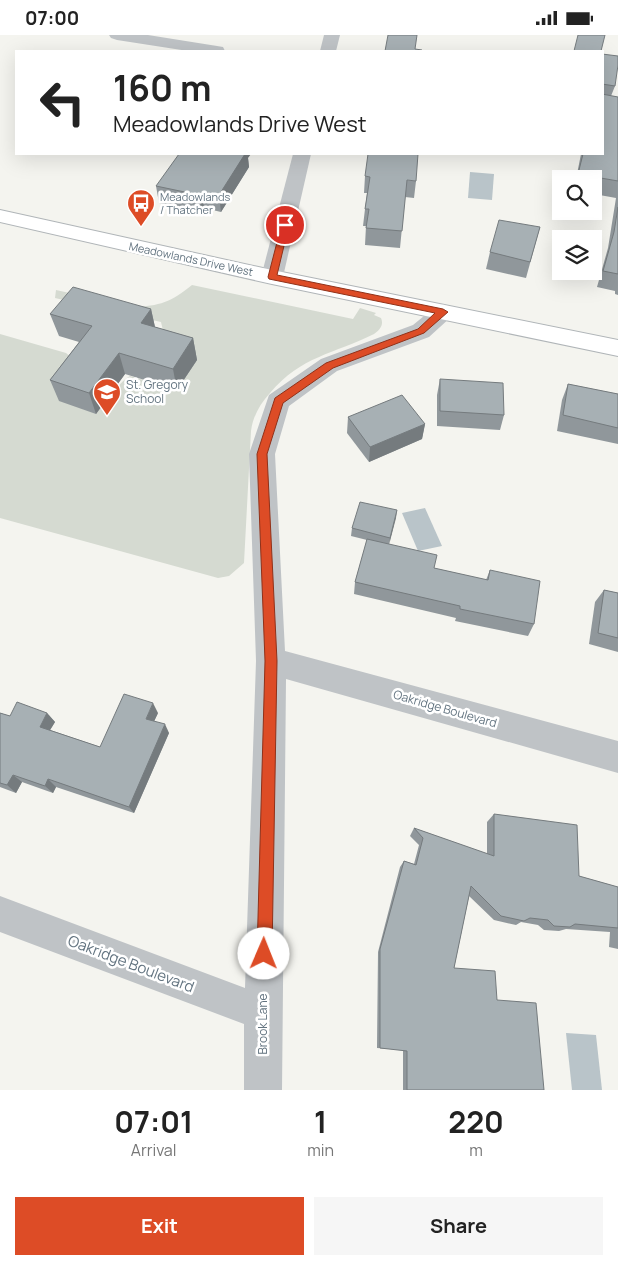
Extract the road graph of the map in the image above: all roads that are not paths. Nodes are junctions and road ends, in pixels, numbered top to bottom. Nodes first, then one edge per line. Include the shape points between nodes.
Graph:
1 (117, 35) edge
2 (332, 35) edge
3 (211, 50) edge
4 (328, 50) edge
5 (302, 155) edge
6 (0, 217) edge
7 (272, 277) junction
8 (443, 312) junction
9 (618, 348) edge
10 (271, 661) junction
11 (618, 757) edge
12 (0, 913) edge
13 (263, 1013) junction
14 (263, 1090) edge

1 - 3 street
2 - 4 street
5 - 7 street
6 - 7 main road, Meadowlands Drive West
7 - 8 main road, Meadowlands Drive West
8 - 9 main road, Meadowlands Drive West
8 - 10 street, Brook Lane via 421,331 329,365 278,401 262,454
10 - 11 street, Oakridge Boulevard
10 - 13 street, Brook Lane
12 - 13 street, Oakridge Boulevard
13 - 14 street, Brook Lane

